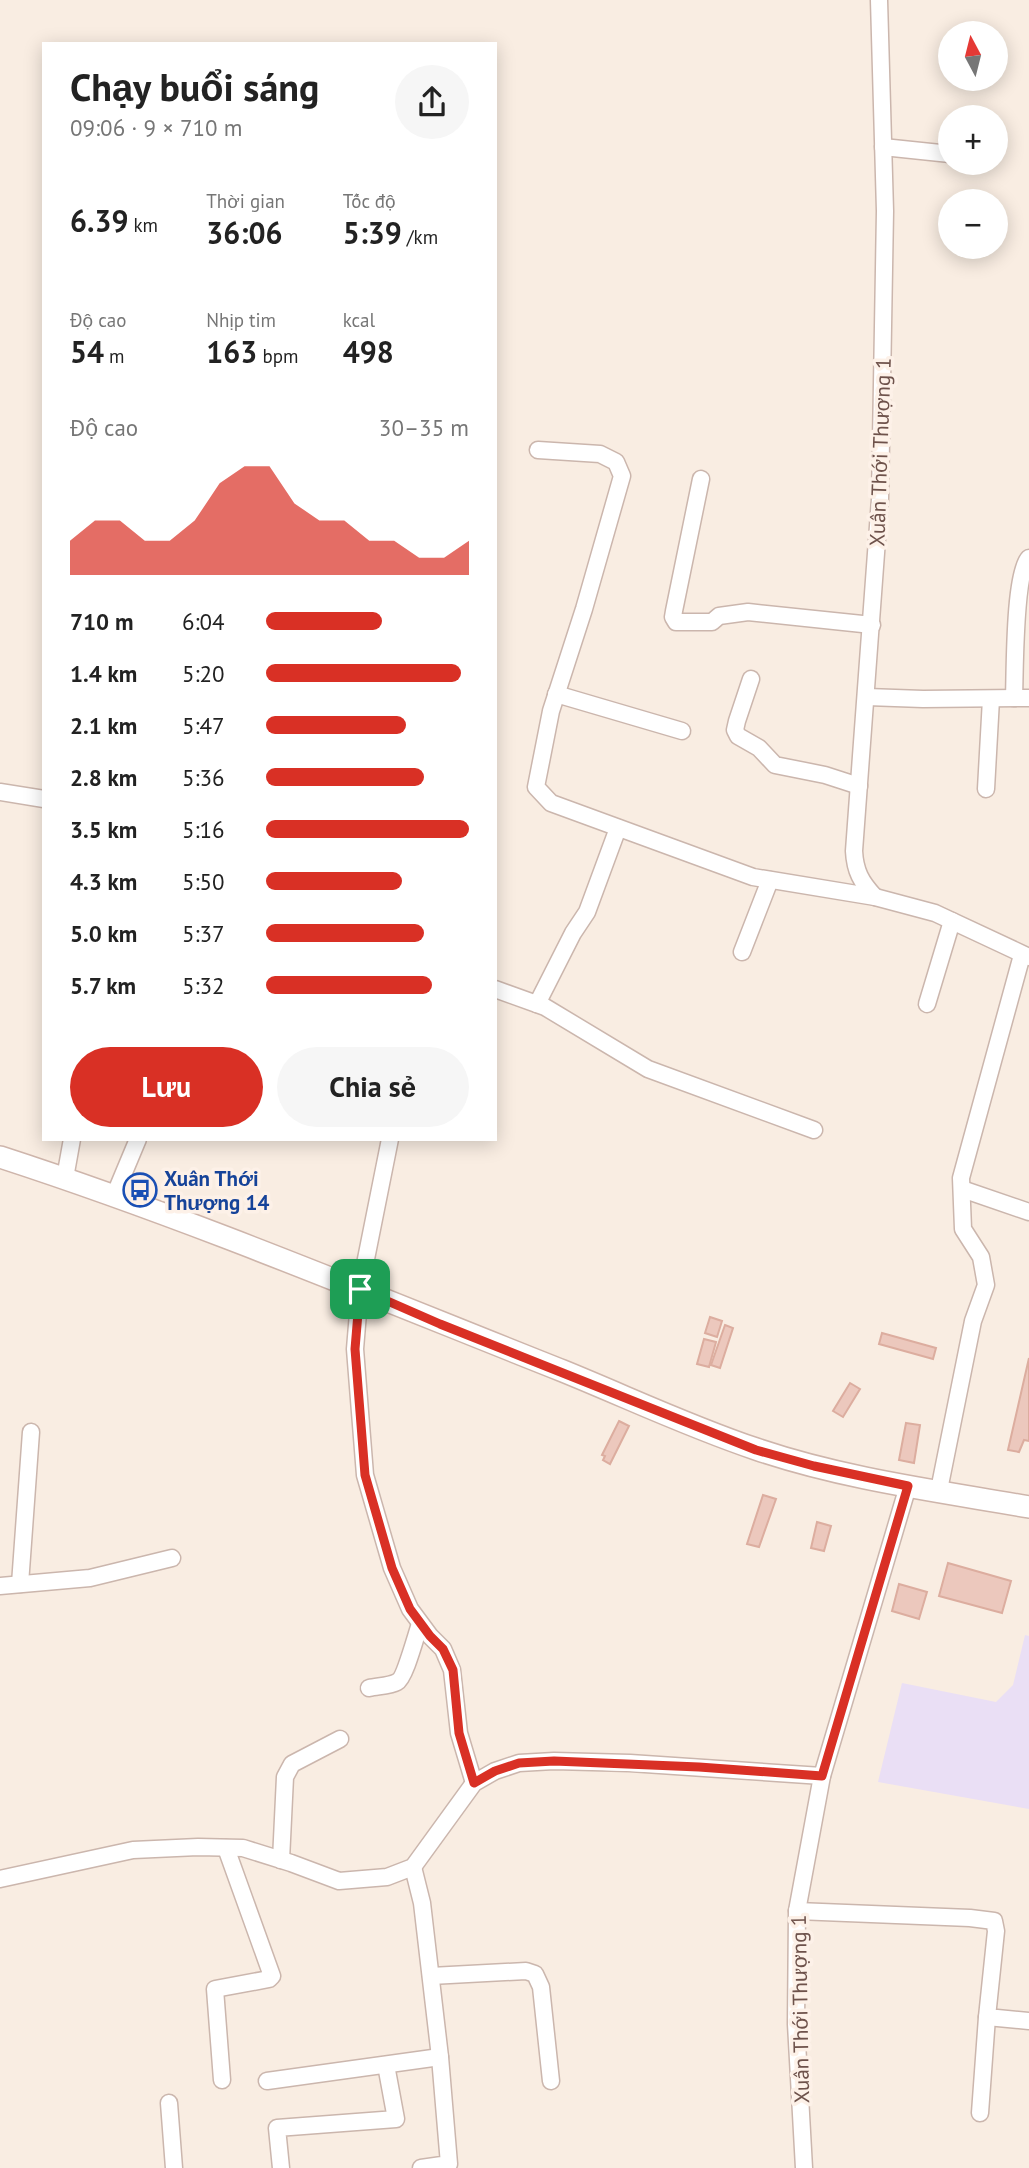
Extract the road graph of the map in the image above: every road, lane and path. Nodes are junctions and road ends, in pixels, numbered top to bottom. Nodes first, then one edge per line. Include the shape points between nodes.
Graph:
1 (879, 0) edge
2 (883, 147) junction
3 (938, 153) edge
4 (538, 450) dead end
5 (701, 479) dead end
6 (1029, 558) edge
7 (872, 625) junction
8 (751, 679) dead end
9 (556, 694) junction
10 (867, 697) junction
11 (1022, 698) edge
12 (991, 699) junction
13 (682, 731) dead end
14 (859, 786) junction
15 (986, 789) dead end
16 (0, 792) edge
17 (42, 799) edge
18 (618, 828) junction
19 (770, 880) junction
20 (875, 897) junction
21 (952, 921) junction
22 (742, 952) dead end
23 (1026, 956) edge
24 (497, 990) edge
25 (537, 1004) junction
26 (927, 1004) dead end
27 (814, 1130) dead end
28 (72, 1141) edge
29 (137, 1141) edge
30 (390, 1141) edge
31 (0, 1157) edge
32 (65, 1178) junction
33 (962, 1189) junction
34 (115, 1195) junction
35 (1029, 1212) edge
36 (360, 1289) junction
37 (31, 1432) dead end
38 (908, 1486) junction
39 (939, 1490) junction
40 (1029, 1507) edge
41 (172, 1558) dead end
42 (20, 1584) junction
43 (0, 1586) edge
44 (421, 1624) junction
45 (369, 1688) dead end
46 (340, 1739) dead end
47 (822, 1776) junction
48 (474, 1783) junction
49 (226, 1848) junction
50 (281, 1860) junction
51 (414, 1867) junction
52 (0, 1879) edge
53 (797, 1911) junction
54 (430, 1976) junction
55 (987, 2017) junction
56 (1029, 2021) edge
57 (440, 2057) junction
58 (386, 2065) junction
59 (222, 2080) dead end
60 (267, 2081) dead end
61 (551, 2081) dead end
62 (169, 2103) dead end
63 (980, 2113) dead end
64 (174, 2168) edge
65 (281, 2168) edge
66 (421, 2168) edge
67 (804, 2168) edge

1 - 2 street, Xuân Thới Thượng 1
2 - 3 street
2 - 7 street, Xuân Thới Thượng 1 via 881,487
4 - 9 street via 600,454 616,462 622,476
5 - 7 street via 674,611 676,622 712,622 719,616 748,612
6 - 11 street via 1023,564 1018,603
7 - 10 street, Xuân Thới Thượng 1
8 - 14 street via 737,721 738,736 760,748 775,765
9 - 13 street
9 - 18 street via 536,787 551,803
10 - 12 street
10 - 14 street, Xuân Thới Thượng 1
11 - 12 street
12 - 15 street
14 - 20 street, Xuân Thới Thượng 1 via 855,863 862,884
16 - 17 street
18 - 19 street
18 - 25 street via 587,912
19 - 20 street
19 - 22 street
20 - 21 street
21 - 23 street
21 - 26 street
23 - 33 street via 968,1152
24 - 25 street
25 - 27 street via 648,1069
28 - 32 street
29 - 34 street
30 - 36 street
31 - 32 main road
32 - 34 main road
33 - 35 street
33 - 39 street via 963,1229 981,1257 986,1284 973,1321
34 - 36 main road
36 - 38 main road via 756,1450
36 - 44 street via 355,1349 365,1475 392,1568
37 - 42 street
38 - 39 main road
38 - 47 street, Xuân Thới Thượng 1
39 - 40 main road
41 - 42 street via 90,1578
42 - 43 street
44 - 45 street via 404,1675 397,1682
44 - 48 street via 443,1649 453,1670 459,1733
46 - 50 street via 292,1764 285,1777
47 - 48 street via 554,1761 519,1763
47 - 53 street, Xuân Thới Thượng 1
48 - 51 street
49 - 50 street via 243,1848
49 - 52 street via 132,1850
49 - 59 street via 272,1976 215,1989
50 - 51 street via 339,1881 387,1877
51 - 54 street
53 - 55 street via 994,1921
53 - 67 street, Xuân Thới Thượng 1 via 796,2024
54 - 57 street
54 - 61 street via 535,1974 541,1987
55 - 56 street
55 - 63 street
57 - 58 street
57 - 66 street via 449,2164
58 - 60 street
58 - 65 street via 396,2119 277,2128
62 - 64 street

